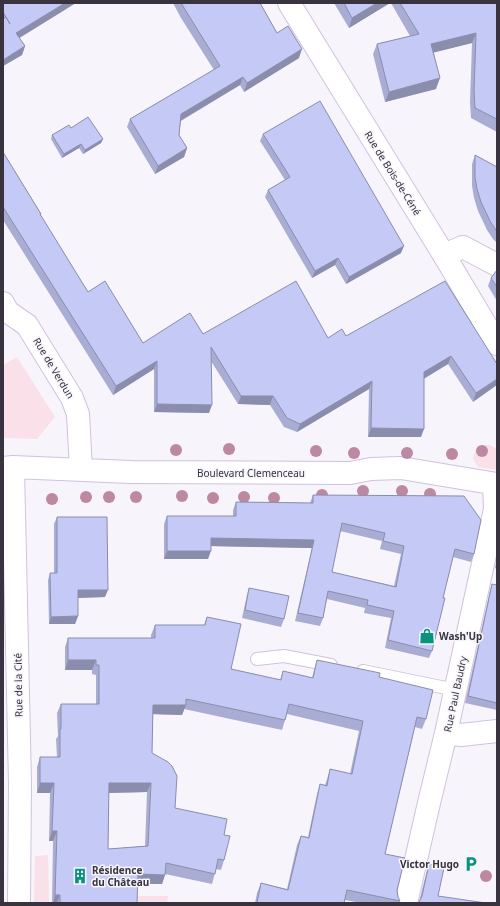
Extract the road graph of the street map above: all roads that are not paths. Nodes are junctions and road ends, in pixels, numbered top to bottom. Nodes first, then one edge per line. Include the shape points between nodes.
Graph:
1 (289, 3) edge
2 (444, 255) junction
3 (497, 266) edge
4 (3, 303) edge
5 (497, 344) edge
6 (8, 468) edge
7 (81, 470) junction
8 (496, 484) edge
9 (257, 659) dead end
10 (339, 667) edge
11 (354, 670) edge
12 (456, 690) junction
13 (497, 731) edge
14 (446, 733) junction
15 (19, 903) edge
16 (406, 903) edge

1 - 2 street, Rue de Bois-de-Céné
2 - 3 street via 463,247
2 - 5 street, Rue de Bois-de-Céné
4 - 7 street, Rue de Verdun via 8,312 28,325 72,398 78,414
6 - 7 street, Boulevard Clemenceau
6 - 15 street, Rue de la Cité via 20,784
7 - 8 street, Boulevard Clemenceau via 350,473 401,468
8 - 12 street, Rue Paul Baudry via 495,509
9 - 10 lane via 284,656
11 - 12 lane
12 - 14 street, Rue Paul Baudry
13 - 14 street via 461,735
14 - 16 street, Rue Paul Baudry

